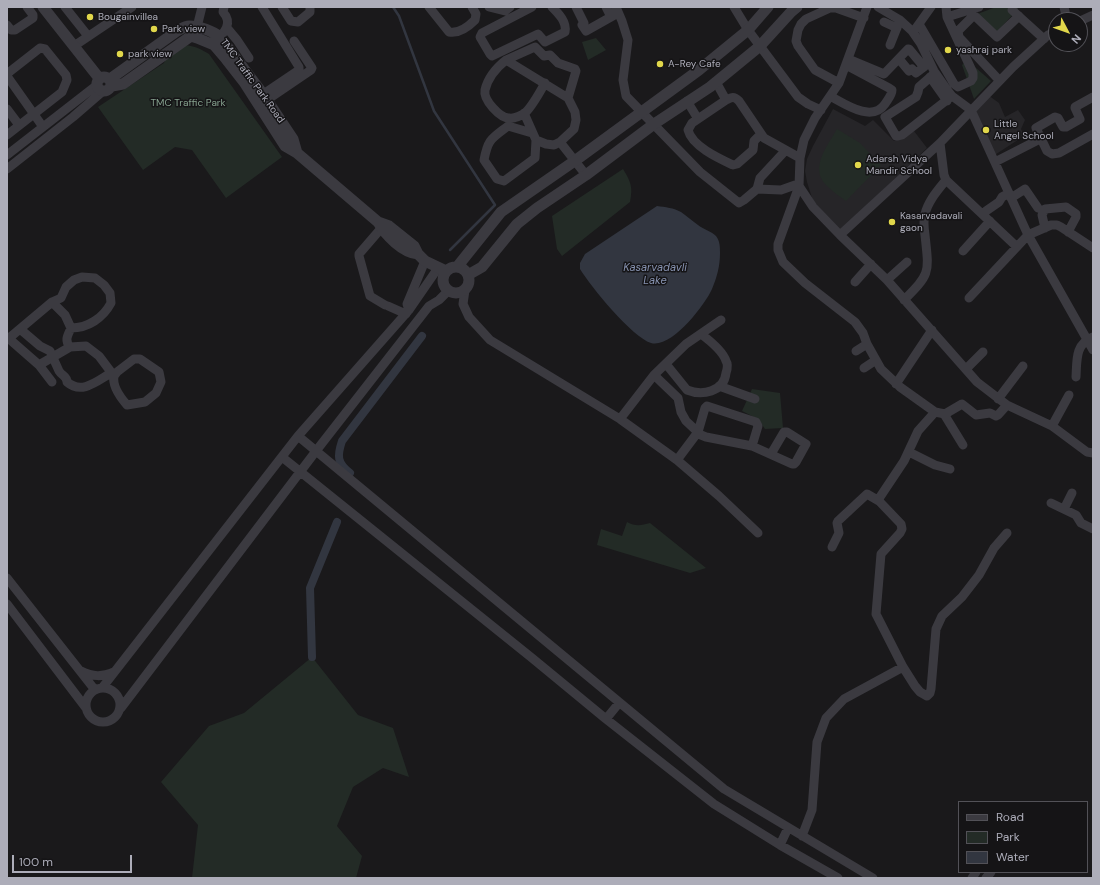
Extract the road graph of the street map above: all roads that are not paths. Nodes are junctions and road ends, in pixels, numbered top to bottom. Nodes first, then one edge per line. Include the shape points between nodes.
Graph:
1 (27, 7) edge
2 (43, 7) edge
3 (65, 7) edge
4 (202, 7) edge
5 (224, 7) edge
6 (262, 7) edge
7 (282, 7) edge
8 (310, 7) edge
9 (429, 7) edge
10 (472, 7) edge
11 (489, 7) edge
12 (510, 7) edge
13 (532, 7) edge
14 (552, 7) edge
15 (576, 7) edge
16 (606, 7) edge
17 (734, 7) edge
18 (768, 7) edge
19 (867, 7) edge
20 (878, 7) edge
21 (931, 7) edge
22 (946, 7) edge
23 (979, 7) edge
24 (129, 8) edge
25 (794, 9) edge
26 (1012, 10) dead end
27 (615, 12) edge
28 (1019, 16) junction
29 (947, 17) junction
30 (864, 18) junction
31 (884, 22) dead end
32 (801, 24) junction
33 (899, 24) junction
34 (919, 24) junction
35 (7, 25) edge
36 (227, 28) junction
37 (748, 30) junction
38 (912, 31) junction
39 (193, 32) junction
40 (1048, 35) edge
41 (88, 36) junction
42 (220, 37) junction
43 (1044, 39) junction
44 (294, 41) dead end
45 (210, 43) junction
46 (890, 45) dead end
47 (74, 46) junction
48 (760, 46) junction
49 (249, 58) dead end
50 (899, 59) dead end
51 (506, 60) junction
52 (847, 62) junction
53 (700, 70) junction
54 (932, 75) junction
55 (999, 80) junction
56 (545, 83) junction
57 (839, 83) junction
58 (104, 84) junction
59 (713, 84) junction
60 (958, 87) junction
61 (830, 96) junction
62 (949, 96) junction
63 (1093, 97) edge
64 (568, 98) junction
65 (261, 100) junction
66 (726, 100) junction
67 (687, 101) junction
68 (7, 108) edge
69 (820, 110) junction
70 (971, 110) junction
71 (524, 113) junction
72 (642, 113) junction
73 (34, 114) junction
74 (698, 118) junction
75 (507, 122) junction
76 (654, 124) junction
77 (19, 125) junction
78 (43, 127) junction
79 (761, 134) junction
80 (1093, 134) edge
81 (7, 135) edge
82 (534, 136) junction
83 (1040, 140) junction
84 (560, 142) junction
85 (940, 143) junction
86 (785, 151) junction
87 (7, 155) edge
88 (800, 158) junction
89 (576, 160) junction
90 (995, 162) junction
91 (7, 169) edge
92 (586, 175) junction
93 (946, 180) junction
94 (799, 186) junction
95 (757, 189) junction
96 (1010, 195) junction
97 (1038, 208) dead end
98 (986, 211) dead end
99 (990, 221) junction
100 (381, 225) junction
101 (1045, 228) junction
102 (1068, 232) junction
103 (840, 235) junction
104 (1028, 235) junction
105 (1017, 247) junction
106 (1093, 248) edge
107 (963, 251) dead end
108 (421, 258) junction
109 (907, 262) dead end
110 (871, 264) junction
111 (457, 267) junction
112 (442, 269) junction
113 (468, 275) junction
114 (887, 280) junction
115 (855, 282) dead end
116 (464, 290) junction
117 (448, 291) junction
118 (419, 296) junction
119 (969, 298) dead end
120 (904, 300) junction
121 (52, 302) junction
122 (428, 306) junction
123 (407, 312) junction
124 (721, 320) dead end
125 (71, 328) junction
126 (20, 329) junction
127 (932, 330) junction
128 (701, 334) junction
129 (8, 338) edge
130 (1090, 338) edge
131 (867, 344) junction
132 (70, 347) junction
133 (1093, 350) edge
134 (856, 351) dead end
135 (983, 352) dead end
136 (53, 357) junction
137 (876, 360) junction
138 (666, 364) junction
139 (39, 365) junction
140 (1023, 366) dead end
141 (864, 368) dead end
142 (966, 369) junction
143 (112, 374) junction
144 (654, 375) junction
145 (1076, 377) dead end
146 (52, 382) dead end
147 (896, 384) junction
148 (719, 386) junction
149 (1069, 395) dead end
150 (755, 399) dead end
151 (998, 399) junction
152 (1007, 406) junction
153 (939, 413) junction
154 (620, 420) junction
155 (1052, 426) junction
156 (698, 432) junction
157 (298, 436) junction
158 (963, 445) dead end
159 (752, 446) junction
160 (316, 451) junction
161 (909, 452) junction
162 (1093, 453) edge
163 (771, 454) dead end
164 (282, 457) junction
165 (677, 460) junction
166 (950, 469) dead end
167 (300, 472) junction
168 (1072, 493) dead end
169 (879, 501) junction
170 (1051, 503) dead end
171 (1064, 509) junction
172 (1093, 529) edge
173 (758, 533) dead end
174 (1007, 533) dead end
175 (1093, 534) edge
176 (832, 547) dead end
177 (7, 578) edge
178 (7, 604) edge
179 (903, 667) junction
180 (79, 671) junction
181 (114, 672) junction
182 (98, 689) junction
183 (619, 703) junction
184 (86, 708) junction
185 (121, 708) junction
186 (606, 719) junction
187 (788, 828) junction
188 (802, 836) junction
189 (780, 845) junction
190 (838, 878) edge
191 (872, 878) edge

1 - 35 street via 33,18 15,30 11,30
2 - 47 street
3 - 41 street
4 - 39 street
5 - 36 street
6 - 65 street via 300,67
7 - 8 street via 291,21 298,22 310,12
9 - 10 street via 449,32 454,33 475,20 476,14
11 - 12 street via 505,11
13 - 14 street via 482,33 480,37 492,56 538,34 545,42 564,32 565,23
15 - 27 street via 586,31
16 - 27 street
17 - 37 street
18 - 37 street
19 - 30 street
20 - 33 street
21 - 34 street
22 - 29 street
23 - 29 street
24 - 41 street
25 - 32 street
25 - 48 street
26 - 28 street
27 - 72 street via 622,21 628,40 623,80 626,96
28 - 43 street
28 - 55 street via 998,37 976,17 972,17 958,31 959,37
29 - 60 street via 973,74 971,81
30 - 32 street via 830,8
30 - 52 street
31 - 33 street
32 - 57 street via 796,37 798,46 815,70
33 - 38 street
33 - 46 street
34 - 38 street
34 - 60 street
36 - 42 street
36 - 49 street
37 - 48 street
37 - 53 street
38 - 54 street via 921,44
39 - 42 street, TMC Traffic Park Road via 216,34
39 - 45 street, TMC Traffic Park Road
39 - 58 street via 177,31
40 - 43 street
41 - 47 street
42 - 45 street
42 - 65 street, TMC Traffic Park Road
43 - 55 street
44 - 65 street via 312,68
45 - 65 street, TMC Traffic Park Road
47 - 58 street
48 - 59 street
48 - 69 street via 798,97
50 - 52 street via 884,74
51 - 56 street
51 - 64 street via 535,46 544,56 550,55 558,62 575,69
51 - 75 street via 495,69 485,90 493,108
52 - 57 street
52 - 61 street via 892,90 891,95 881,109 864,112
53 - 59 street
53 - 72 street
54 - 62 street
54 - 62 street via 919,87 916,97 885,117 896,136 902,135
55 - 70 street
56 - 64 street
56 - 71 street
57 - 61 street
58 - 78 street
58 - 91 street via 73,117
59 - 66 street
59 - 67 street
60 - 62 street
61 - 69 street
62 - 70 street
63 - 83 street via 1075,107 1080,119 1066,127 1063,127 1055,117 1036,127
64 - 84 street via 576,120 574,129
65 - 100 street, TMC Traffic Park Road via 293,139 297,154
66 - 74 street
66 - 79 street via 735,97
67 - 74 street
67 - 76 street
68 - 77 street
69 - 88 street via 804,140
70 - 85 street
70 - 90 street
71 - 75 street
71 - 82 street
72 - 76 street
72 - 89 street
73 - 73 street via 7,76 40,48 46,49 67,80 62,92
73 - 77 street
73 - 78 street
74 - 79 street via 689,126 689,134 710,154 733,165 753,150 754,141
75 - 82 street
75 - 82 street via 491,139 484,160 500,181 504,181 535,158
76 - 92 street
76 - 95 street via 700,172 735,201 739,203
77 - 81 street
78 - 87 street
79 - 86 street
80 - 83 street via 1059,153 1052,154
82 - 84 street via 546,144 554,145
83 - 90 street
84 - 89 street
85 - 93 street
85 - 103 street
86 - 88 street
86 - 95 street via 760,178
88 - 94 street
89 - 92 street
89 - 111 street via 501,212
90 - 96 street
92 - 113 street via 517,224 482,267
93 - 99 street
93 - 120 street via 930,202 925,214 928,271 924,280
94 - 95 street via 781,190
94 - 103 street via 813,207
94 - 131 street via 778,244 783,262 805,284 854,322 863,333
96 - 97 street via 1025,189
96 - 98 street via 1002,196 999,202
96 - 104 street
99 - 105 street
99 - 107 street
100 - 108 street, TMC Traffic Park Road via 389,226 414,246
100 - 123 street via 359,254 370,296
101 - 102 street via 1057,225
101 - 102 street via 1042,215 1045,209 1066,207 1076,214
101 - 104 street
102 - 106 street
103 - 110 street
104 - 105 street
104 - 130 street
105 - 119 street
108 - 112 street, TMC Traffic Park Road
108 - 123 street via 407,304
109 - 114 street
110 - 114 street
110 - 115 street
111 - 112 street
111 - 113 street via 465,270
112 - 117 street via 443,284
112 - 118 street
113 - 116 street via 469,282
114 - 120 street
116 - 117 street via 456,293
116 - 154 street via 463,304 469,317 490,340
117 - 122 street
118 - 122 street
118 - 123 street
120 - 127 street
121 - 125 street via 65,315
121 - 125 street via 61,298 66,287 74,280 82,277 95,278 110,293 112,303 103,315 93,323
121 - 126 street
122 - 160 street
123 - 157 street
124 - 128 street
125 - 132 street via 66,339
126 - 129 street
126 - 136 street via 50,351
127 - 142 street
127 - 147 street
128 - 138 street via 686,344
128 - 148 street via 714,344 726,361 726,376
129 - 139 street
130 - 133 street
130 - 145 street via 1080,345
131 - 134 street
131 - 137 street
132 - 136 street
132 - 143 street via 86,346 99,356
135 - 142 street
136 - 139 street
136 - 143 street via 59,372 72,386 84,388
137 - 141 street
137 - 147 street
138 - 144 street
138 - 148 street via 691,392 707,393
139 - 146 street
140 - 151 street
142 - 151 street
143 - 143 street via 114,384 127,405 145,402 156,393 161,382 159,372 140,359 134,359
144 - 154 street
144 - 156 street via 678,398 680,412
147 - 153 street
148 - 150 street
149 - 155 street
151 - 152 street
152 - 153 street via 996,416 976,415 962,404
152 - 155 street
153 - 158 street
153 - 161 street via 918,431
154 - 165 street
155 - 162 street via 1087,452
156 - 159 street via 706,437
156 - 159 street via 705,408 709,406 756,422 758,426
156 - 165 street
157 - 160 street
157 - 164 street
159 - 163 street
160 - 167 street
160 - 183 street
161 - 166 street via 935,465
161 - 169 street
164 - 167 street
164 - 181 street
165 - 173 street
167 - 185 street
167 - 186 street
168 - 171 street
169 - 176 street via 867,494 840,518 837,523 839,533
169 - 179 street via 898,520 902,529 881,554 876,614
170 - 171 street
171 - 172 street via 1076,514 1079,521
172 - 175 street
174 - 179 street via 994,548 980,575 939,622 936,629 931,689 927,696 920,692
177 - 180 street
178 - 184 street
179 - 188 street via 844,700 826,718 817,742 812,810
180 - 181 street via 97,676
180 - 182 street
181 - 182 street
182 - 184 street via 88,698
182 - 185 street via 107,688 116,693
183 - 186 street
183 - 187 street via 724,789
184 - 185 street via 90,716 103,722 112,719
186 - 189 street via 714,804
187 - 188 street
187 - 189 street
188 - 191 street
189 - 190 street

